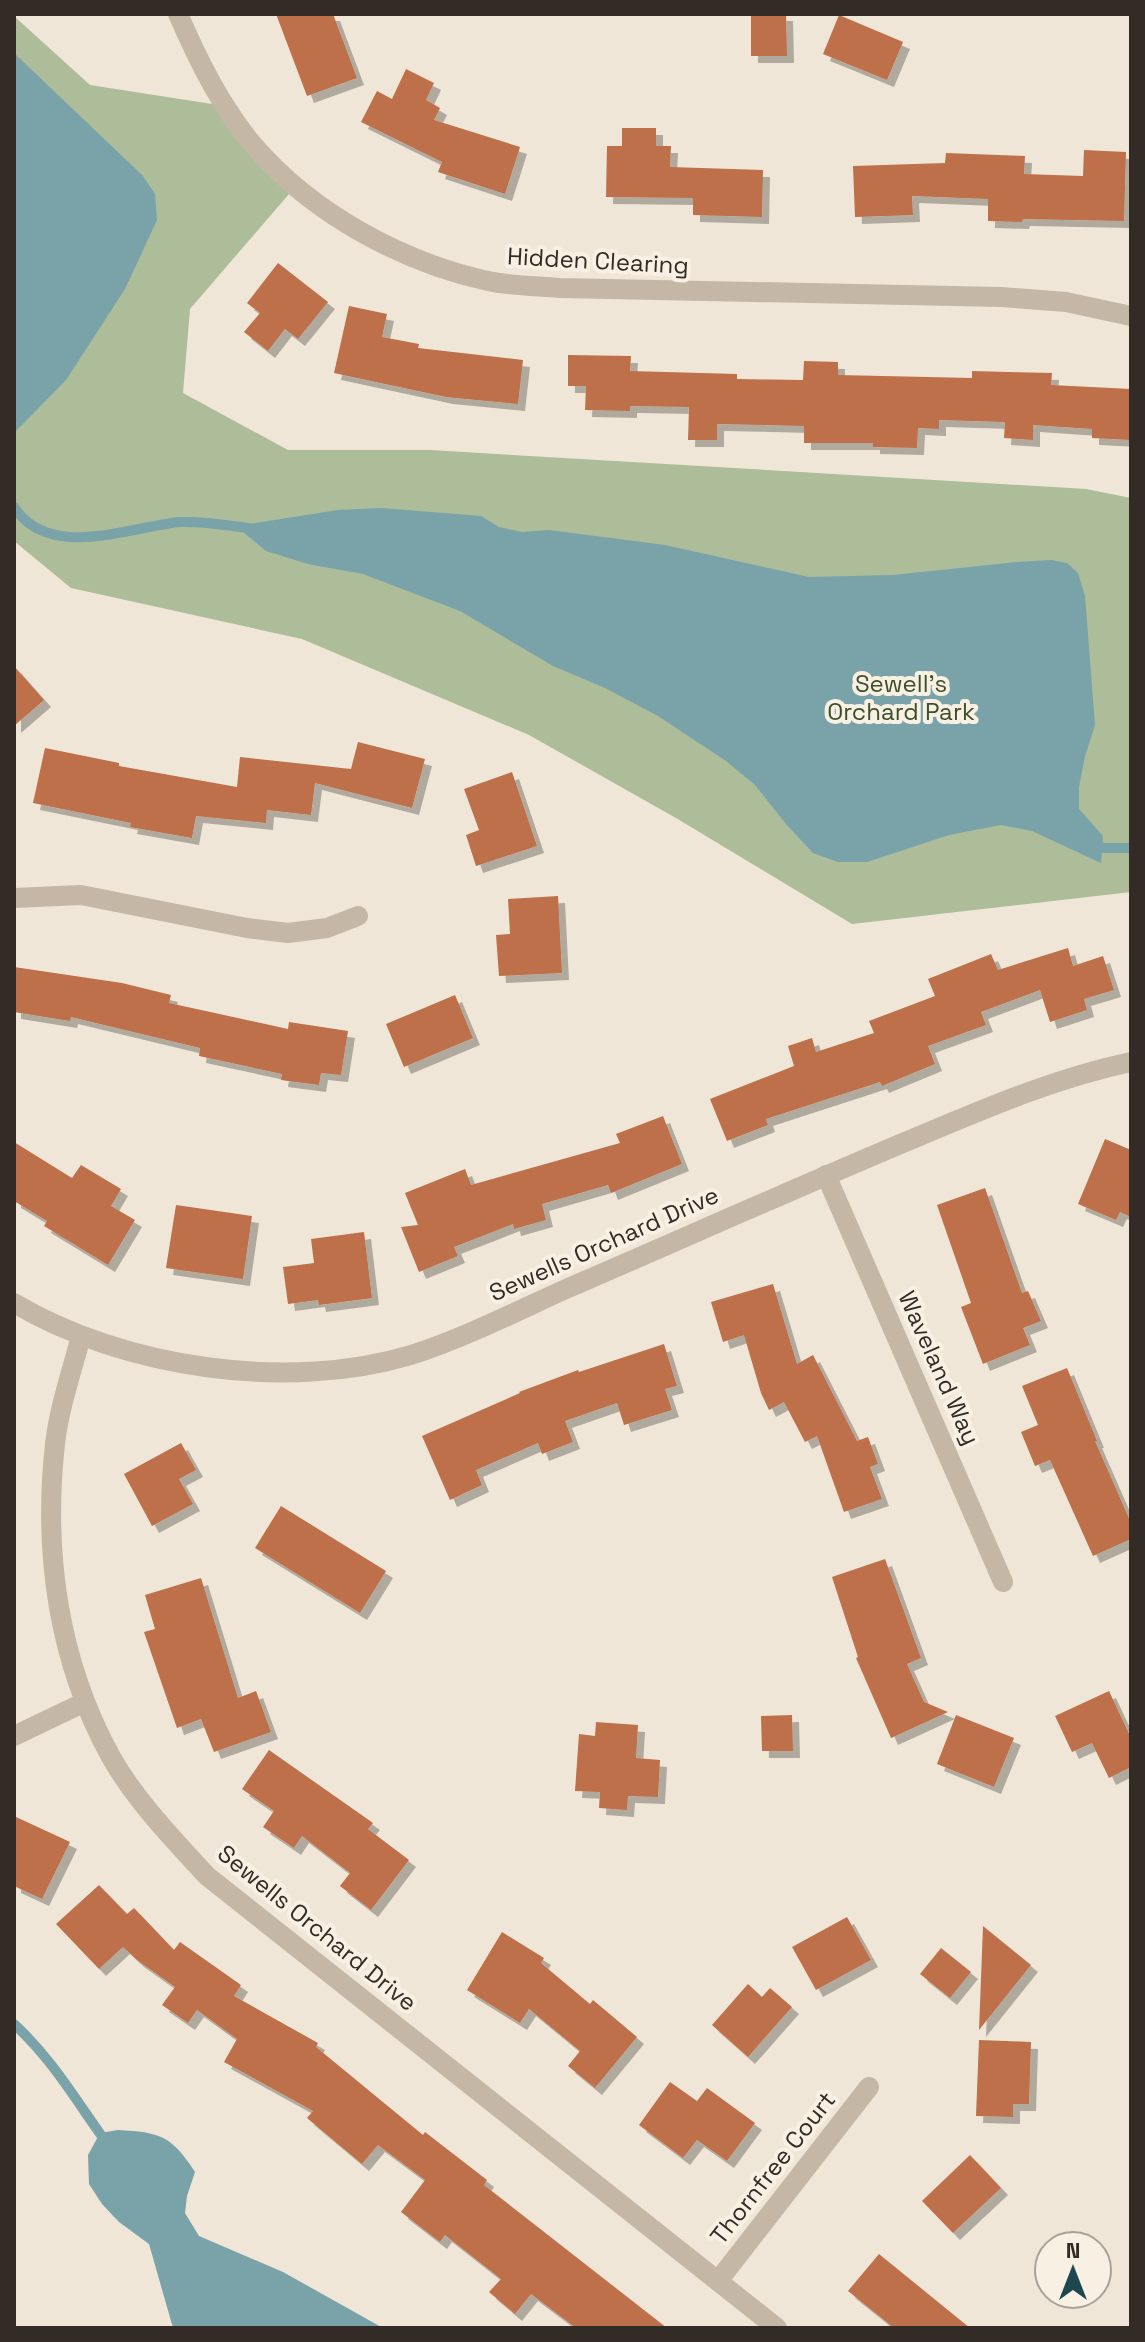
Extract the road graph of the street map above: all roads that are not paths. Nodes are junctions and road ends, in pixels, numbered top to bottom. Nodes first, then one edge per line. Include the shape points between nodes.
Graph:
1 (178, 14) edge
2 (1131, 316) edge
3 (14, 898) edge
4 (358, 916) dead end
5 (1131, 1062) edge
6 (826, 1175) junction
7 (14, 1303) edge
8 (81, 1336) junction
9 (1003, 1582) dead end
10 (85, 1702) junction
11 (14, 1736) edge
12 (869, 2087) dead end
13 (718, 2281) junction
14 (777, 2328) edge

1 - 2 street, Hidden Clearing via 225,106 253,145 295,187 341,219 437,267 490,281 560,288 1001,297 1066,302
3 - 4 street via 81,895 288,933 327,928
5 - 6 street, Sewells Orchard Drive via 1016,1095
6 - 8 street, Sewells Orchard Drive via 410,1355 305,1372 224,1369 150,1358
6 - 9 street, Waveland Way
7 - 8 street, Sewells Orchard Drive
8 - 10 street, Sewells Orchard Drive via 56,1441 50,1517 53,1576
10 - 11 street
10 - 13 street, Sewells Orchard Drive via 133,1790 207,1876
12 - 13 street, Thornfree Court
13 - 14 street, Sewells Orchard Drive

